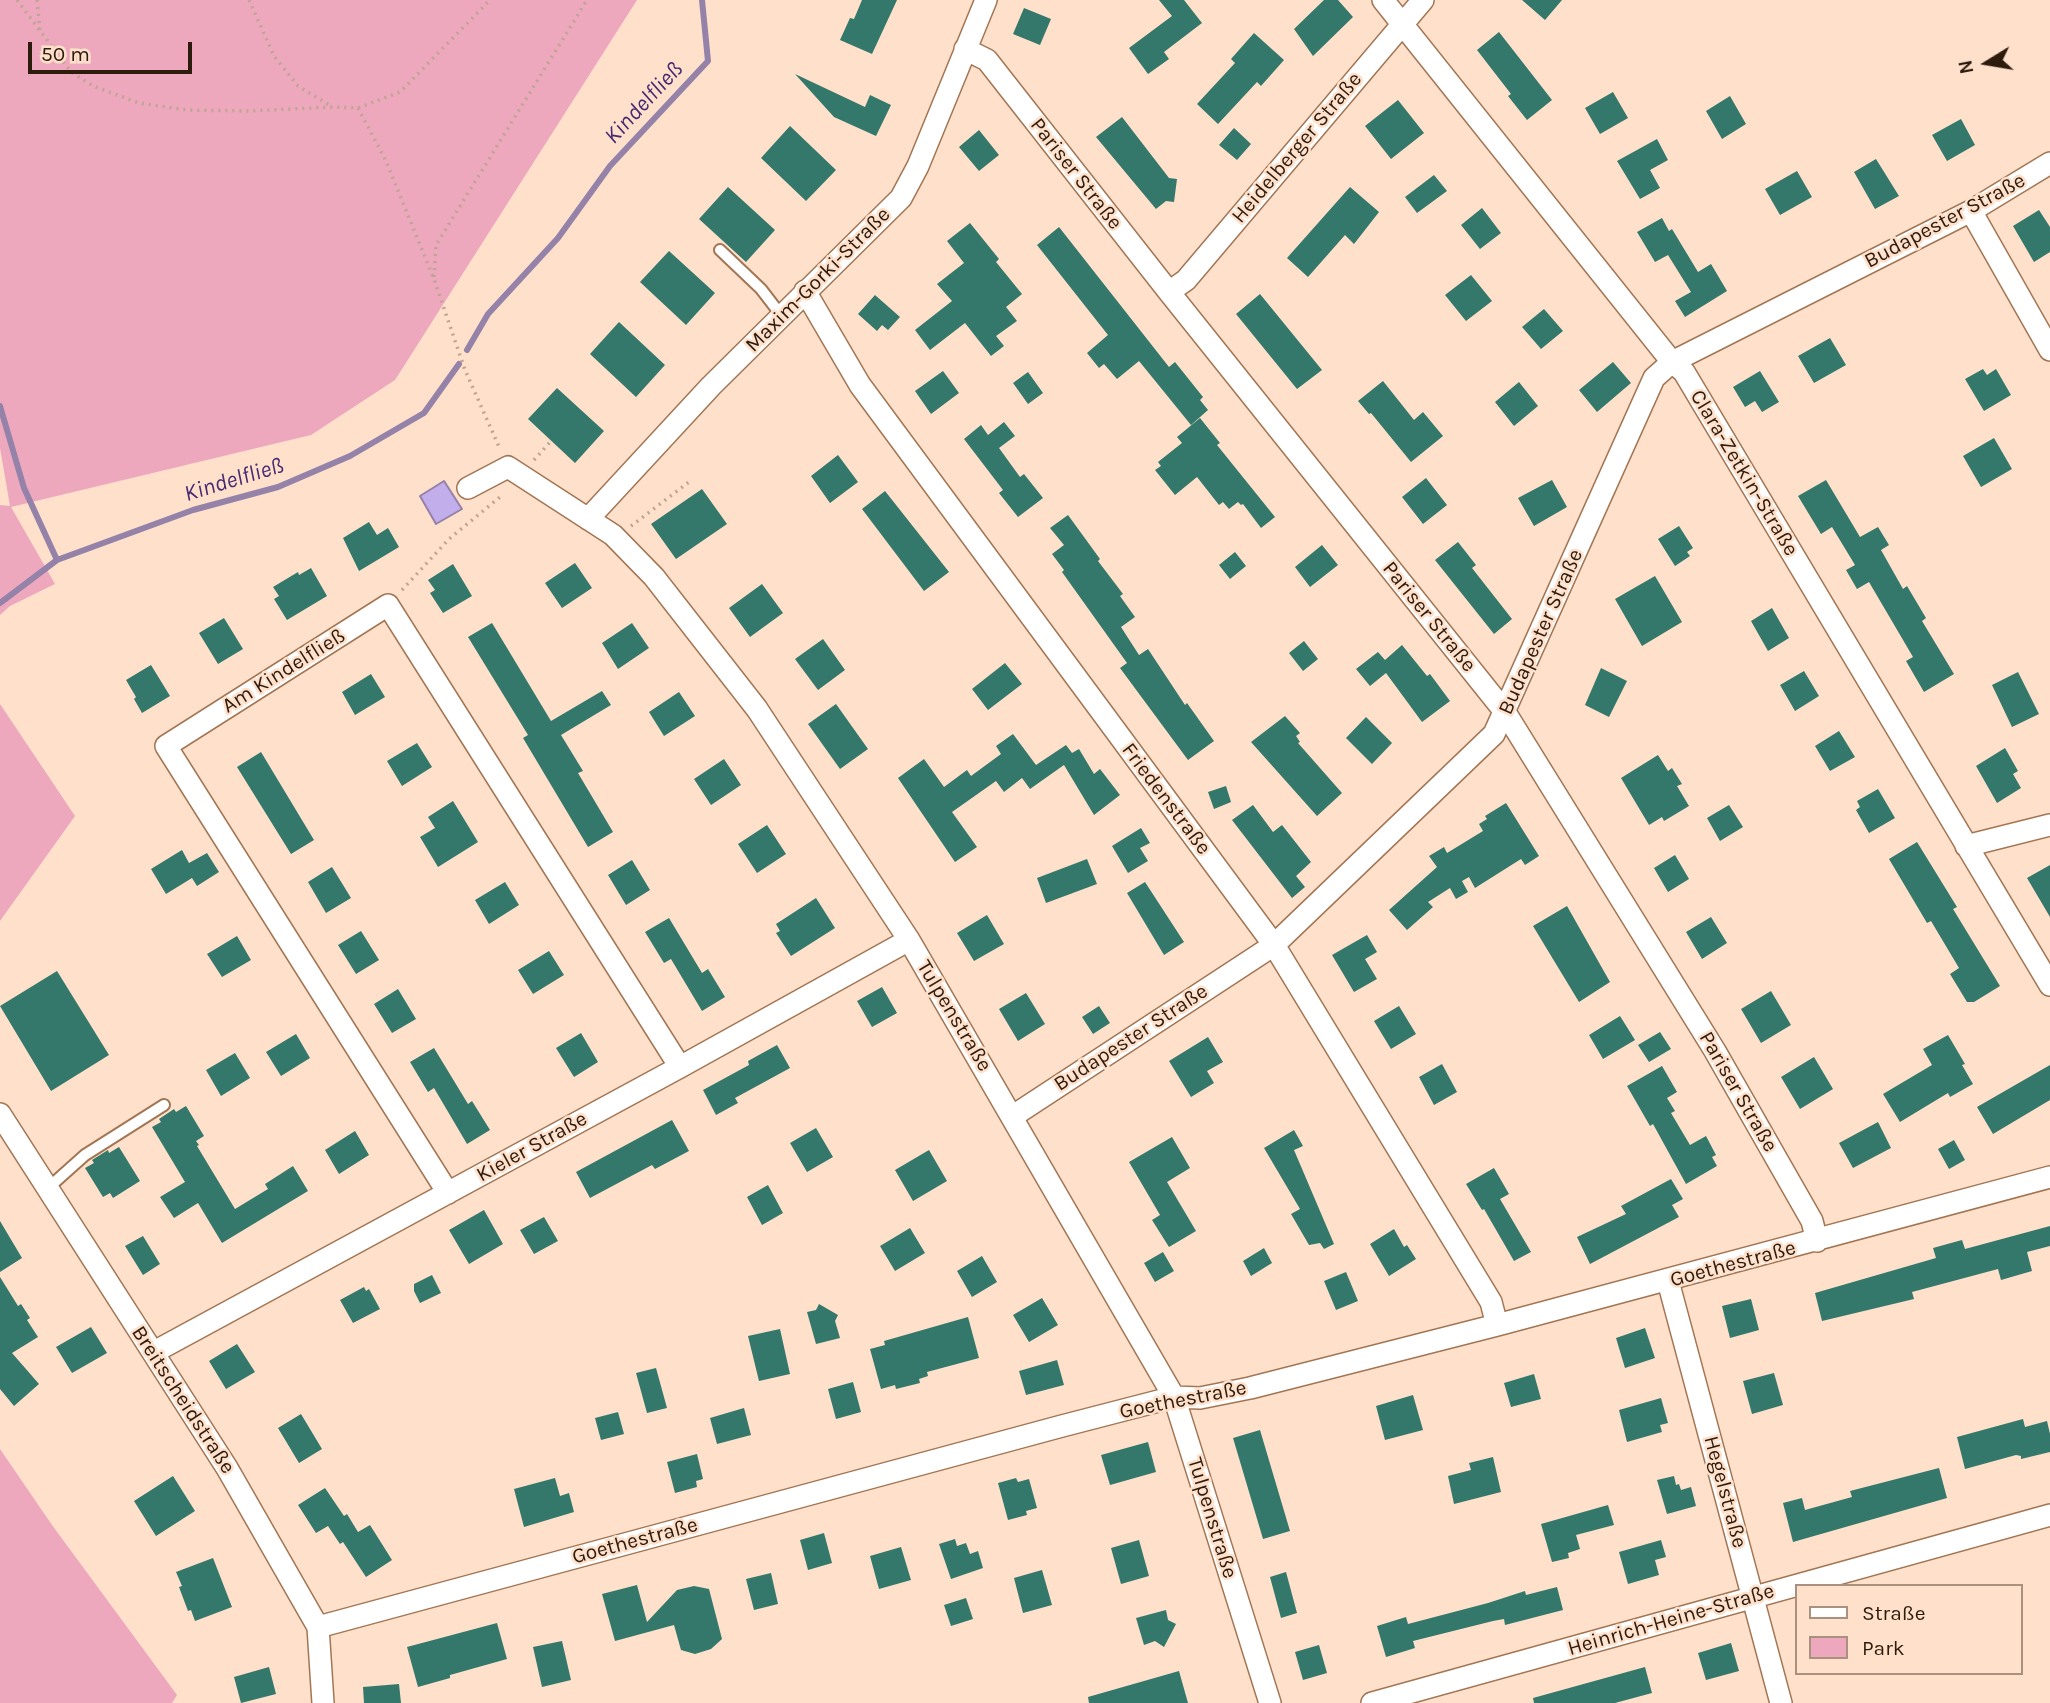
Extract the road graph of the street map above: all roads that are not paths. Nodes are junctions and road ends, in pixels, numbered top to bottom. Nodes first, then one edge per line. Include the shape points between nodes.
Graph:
1 (986, 0) edge
2 (1383, 0) edge
3 (1423, 0) edge
4 (1402, 24) junction
5 (965, 49) junction
6 (2050, 163) edge
7 (1971, 211) junction
8 (720, 250) dead end
9 (805, 291) junction
10 (1169, 292) junction
11 (781, 315) junction
12 (2050, 350) edge
13 (1672, 362) junction
14 (467, 488) dead end
15 (588, 519) junction
16 (1505, 712) junction
17 (2050, 825) edge
18 (1966, 846) junction
19 (909, 940) junction
20 (1274, 945) junction
21 (2050, 985) edge
22 (680, 1067) junction
23 (164, 1105) dead end
24 (0, 1114) edge
25 (1013, 1116) junction
26 (2050, 1177) edge
27 (47, 1189) junction
28 (448, 1193) junction
29 (1817, 1241) junction
30 (1668, 1281) junction
31 (1497, 1325) junction
32 (153, 1352) junction
33 (1174, 1397) junction
34 (2050, 1515) edge
35 (1801, 1584) edge
36 (1794, 1586) edge
37 (1754, 1597) junction
38 (318, 1627) junction
39 (323, 1703) edge
40 (1270, 1703) edge
41 (1372, 1703) edge
42 (1781, 1703) edge

1 - 5 street, Maxim-Gorki-Straße
2 - 4 street, Clara-Zetkin-Straße
3 - 4 street, Heidelberger Straße
4 - 10 street, Heidelberger Straße via 1186,279
4 - 13 street, Clara-Zetkin-Straße
5 - 9 street, Maxim-Gorki-Straße via 901,198
5 - 10 street, Pariser Straße via 987,60
6 - 7 street, Budapester Straße
7 - 12 street
7 - 13 street, Budapester Straße
8 - 11 lane
9 - 11 street, Maxim-Gorki-Straße
9 - 20 street, Friedenstraße via 860,385
10 - 16 street, Pariser Straße
11 - 15 street, Maxim-Gorki-Straße
13 - 16 street, Budapester Straße via 1654,378
13 - 18 street, Clara-Zetkin-Straße via 1685,372
14 - 15 street, Tulpenstraße via 516,472
15 - 19 street, Tulpenstraße via 616,538 654,577 757,709
16 - 20 street, Budapester Straße via 1494,734
16 - 29 street, Pariser Straße via 1715,1051 1812,1221
17 - 18 street
18 - 21 street, Clara-Zetkin-Straße
19 - 22 street, Kieler Straße
19 - 25 street, Tulpenstraße
20 - 25 street, Budapester Straße
20 - 31 street, Friedenstraße via 1491,1302
22 - 28 street, Kieler Straße
22 - 28 street, Am Kindelfließ via 388,605 166,746
23 - 27 lane via 85,1155
24 - 27 street, Breitscheidstraße
25 - 33 street, Tulpenstraße
26 - 29 street, Goethestraße
27 - 32 street, Breitscheidstraße
28 - 32 street, Kieler Straße
29 - 30 street, Goethestraße
30 - 31 street, Goethestraße
30 - 37 street, Hegelstraße
31 - 33 street, Goethestraße via 1250,1388 1200,1398
32 - 38 street, Breitscheidstraße via 227,1468
33 - 38 street, Goethestraße
33 - 40 street, Tulpenstraße
34 - 35 street, Heinrich-Heine-Straße
36 - 37 street, Heinrich-Heine-Straße
37 - 41 street, Heinrich-Heine-Straße
37 - 42 street, Hegelstraße
38 - 39 street, Breitscheidstraße

